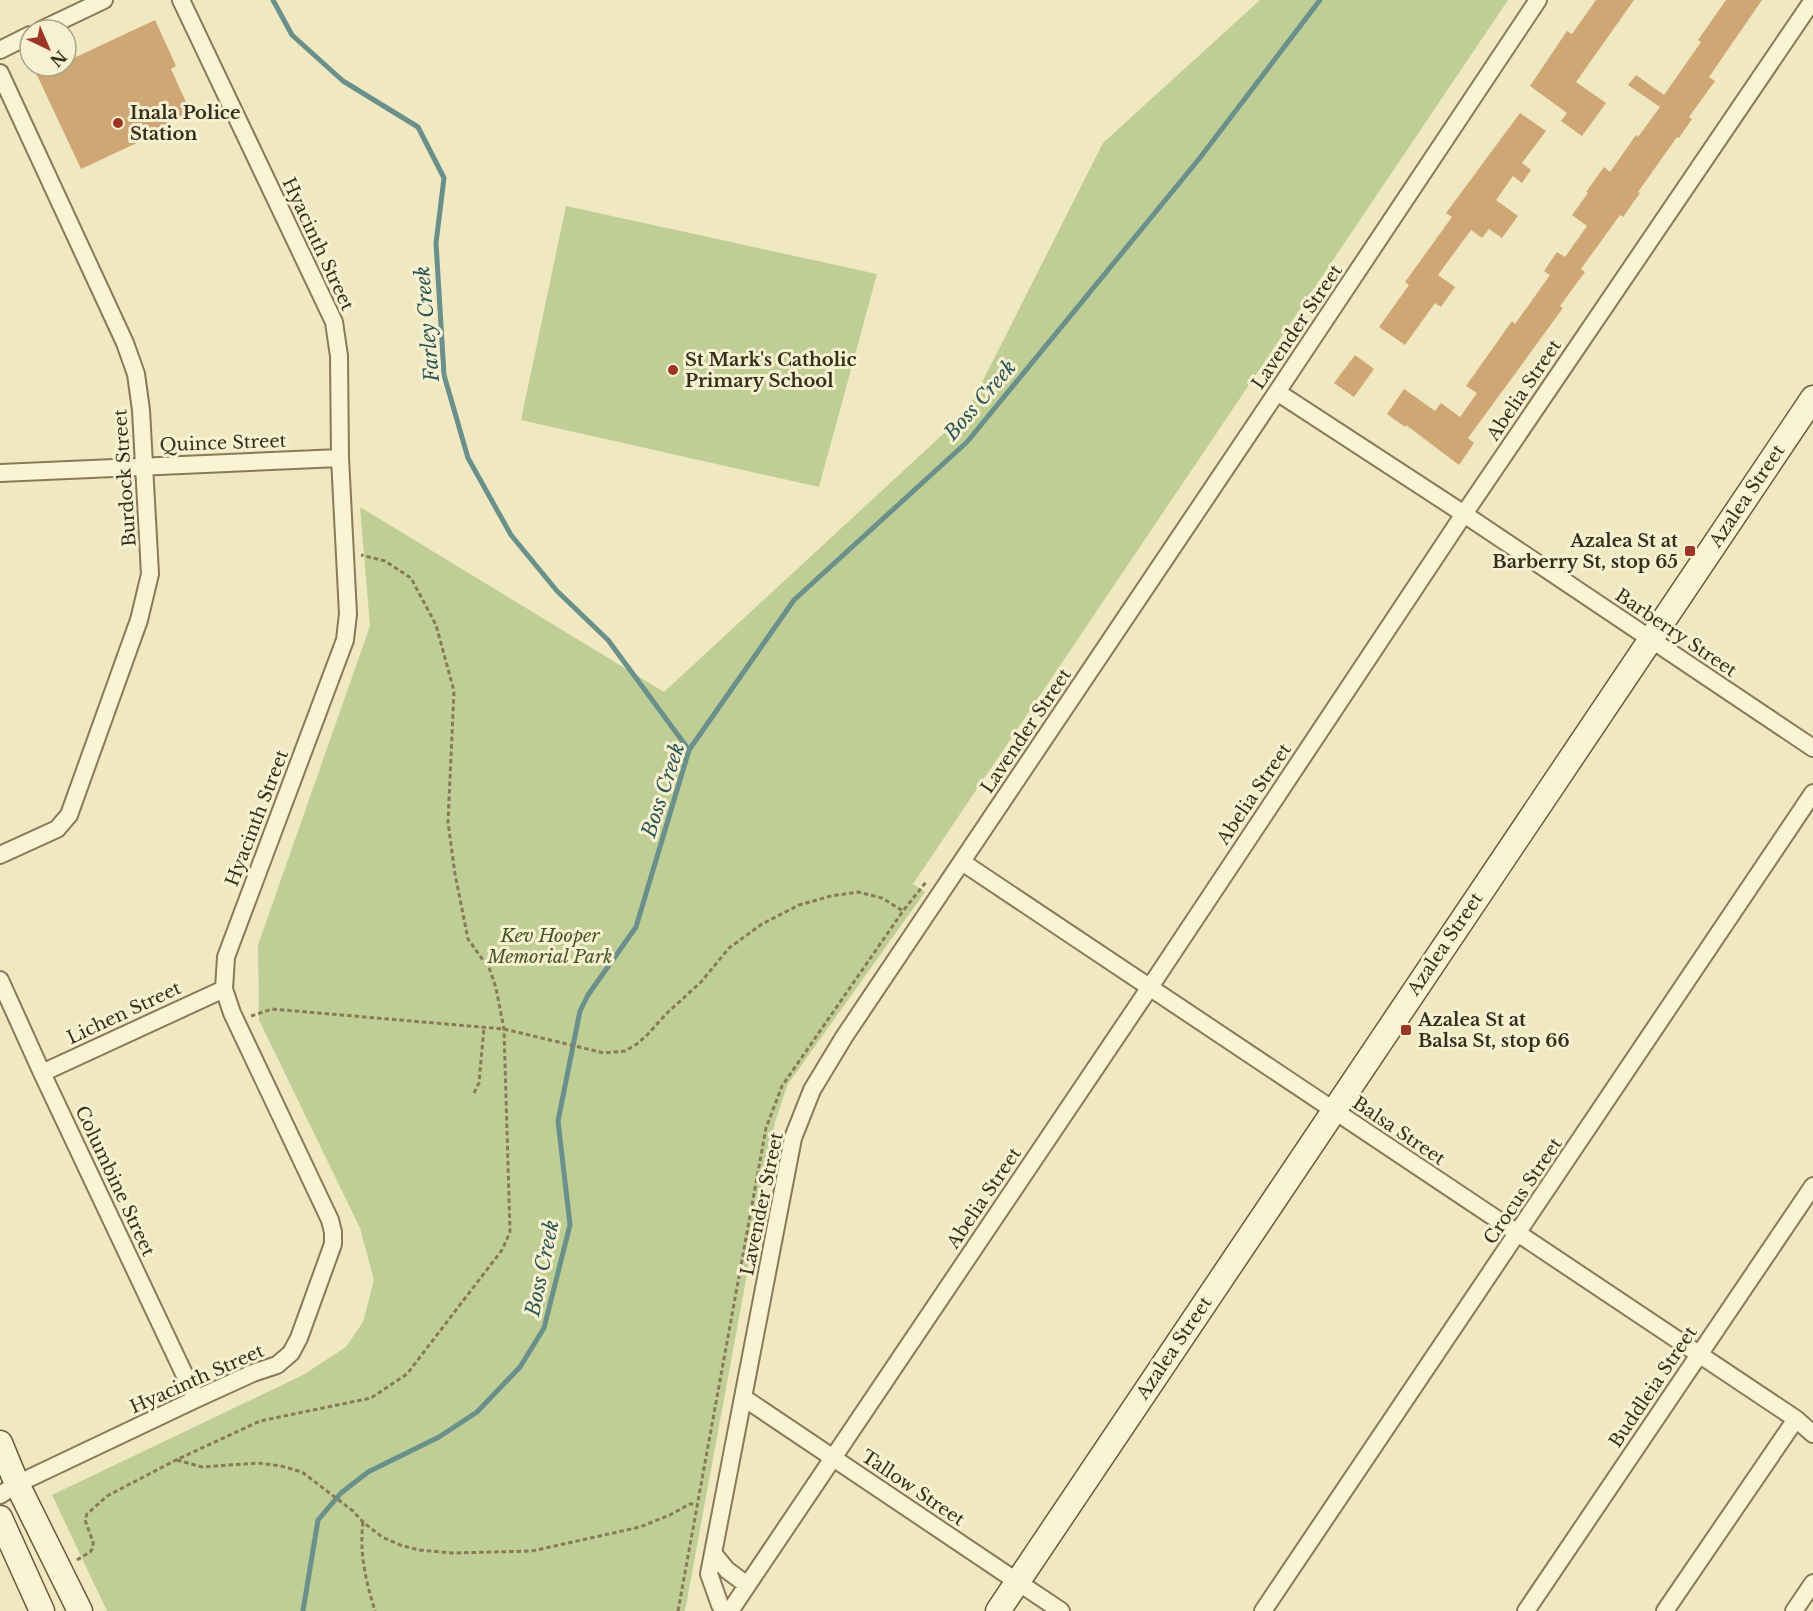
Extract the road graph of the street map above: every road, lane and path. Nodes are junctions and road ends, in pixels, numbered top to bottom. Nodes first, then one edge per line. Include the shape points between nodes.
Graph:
1 (104, 0) edge
2 (181, 0) edge
3 (1538, 0) edge
4 (1813, 0) edge
5 (66, 18) edge
6 (18, 41) edge
7 (0, 50) edge
8 (0, 73) edge
9 (1277, 392) junction
10 (1813, 398) edge
11 (340, 458) junction
12 (145, 466) junction
13 (0, 473) edge
14 (1464, 513) junction
15 (345, 551) junction
16 (1651, 639) junction
17 (1813, 748) edge
18 (1813, 793) edge
19 (0, 855) edge
20 (962, 862) junction
21 (929, 878) dead end
22 (0, 980) edge
23 (1150, 987) junction
24 (224, 989) junction
25 (236, 1022) junction
26 (484, 1027) junction
27 (504, 1029) junction
28 (42, 1072) junction
29 (474, 1093) dead end
30 (1333, 1111) junction
31 (1813, 1186) edge
32 (1518, 1234) junction
33 (1698, 1355) junction
34 (744, 1398) junction
35 (196, 1399) junction
36 (1796, 1419) junction
37 (1813, 1434) edge
38 (0, 1443) edge
39 (833, 1458) junction
40 (176, 1460) junction
41 (9, 1490) edge
42 (697, 1504) dead end
43 (0, 1518) edge
44 (363, 1522) junction
45 (713, 1553) junction
46 (60, 1568) junction
47 (1018, 1582) junction
48 (1813, 1583) edge
49 (747, 1585) junction
50 (42, 1611) edge
51 (80, 1611) edge
52 (375, 1611) edge
53 (727, 1611) edge
54 (998, 1611) edge
55 (1061, 1611) edge
56 (1263, 1611) edge
57 (1526, 1611) edge
58 (1665, 1611) edge
59 (1794, 1611) edge

1 - 5 street
2 - 11 street, Hyacinth Street via 334,322 339,356
3 - 9 street, Lavender Street
4 - 14 street, Abelia Street
6 - 7 street
8 - 12 street, Burdock Street via 125,343 136,374
9 - 14 street, Barberry Street
9 - 20 street, Lavender Street
10 - 16 street, Azalea Street
11 - 12 street, Quince Street
11 - 15 street, Hyacinth Street
12 - 13 street, Quince Street
12 - 19 street, Burdock Street via 150,574 139,620 69,815 57,829
14 - 16 street, Barberry Street
14 - 23 street, Abelia Street
15 - 24 street, Hyacinth Street via 345,640 226,957
15 - 27 path via 386,561 411,578 436,625 454,691 448,822 455,874 468,939 490,970
16 - 17 street, Barberry Street
16 - 30 street, Azalea Street
18 - 32 street, Crocus Street
20 - 23 street, Balsa Street
20 - 34 street, Lavender Street via 812,1090 793,1138
21 - 27 path via 903,910 882,898 858,892 799,905 762,924 729,948 700,982 625,1051 587,1050
22 - 28 street, Columbine Street
23 - 30 street, Balsa Street
23 - 39 street, Abelia Street
24 - 25 street, Hyacinth Street
24 - 28 street, Lichen Street
25 - 26 path via 272,1009
25 - 35 street, Hyacinth Street via 330,1220 333,1245 291,1353 277,1365
26 - 27 path
26 - 29 path via 479,1083
27 - 40 path via 510,1232 502,1250 436,1337 407,1374 371,1398 260,1421
28 - 35 street, Columbine Street
30 - 32 street, Balsa Street
30 - 47 street, Azalea Street
31 - 33 street, Buddleia Street
32 - 33 street, Balsa Street
32 - 56 street, Crocus Street
33 - 36 street, Balsa Street
33 - 57 street, Buddleia Street
34 - 39 street, Tallow Street
34 - 45 street, Lavender Street
35 - 41 street, Hyacinth Street
36 - 37 street, Balsa Street
36 - 58 street
38 - 41 street
39 - 47 street, Tallow Street
39 - 49 street, Abelia Street
40 - 44 path via 202,1467 258,1463 302,1472
40 - 46 path via 107,1496 93,1508 85,1520 93,1548
41 - 46 street
42 - 44 path via 640,1527 532,1551 419,1550 382,1537
43 - 50 street
44 - 52 path via 364,1569
45 - 49 street
45 - 53 street, Lavender Street via 709,1574 720,1605
46 - 51 street
47 - 54 street, Azalea Street
47 - 55 street, Tallow Street
48 - 59 street
49 - 53 street, Abelia Street

